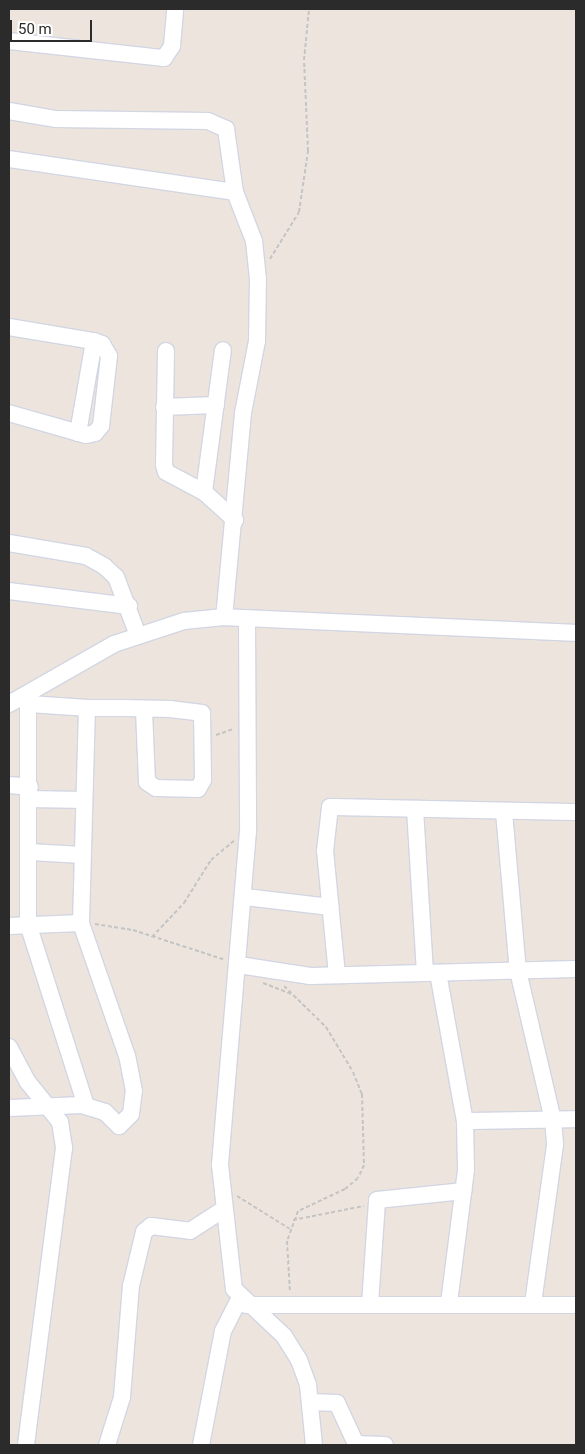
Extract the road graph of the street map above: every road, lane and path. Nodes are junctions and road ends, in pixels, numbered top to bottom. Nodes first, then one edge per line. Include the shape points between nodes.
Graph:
1 (175, 9) edge
2 (309, 9) edge
3 (9, 41) edge
4 (9, 110) edge
5 (9, 159) edge
6 (235, 192) junction
7 (258, 278) junction
8 (9, 327) edge
9 (223, 350) dead end
10 (166, 351) dead end
11 (216, 405) junction
12 (164, 407) junction
13 (9, 413) edge
14 (204, 492) junction
15 (235, 520) junction
16 (9, 543) edge
17 (9, 591) edge
18 (129, 606) junction
19 (224, 617) junction
20 (247, 618) junction
21 (137, 633) junction
22 (576, 633) edge
23 (29, 698) junction
24 (9, 704) edge
25 (87, 708) junction
26 (144, 708) junction
27 (247, 727) junction
28 (204, 747) junction
29 (9, 786) edge
30 (30, 793) junction
31 (84, 800) junction
32 (415, 809) junction
33 (504, 812) junction
34 (576, 812) edge
35 (248, 831) junction
36 (30, 852) junction
37 (82, 855) junction
38 (245, 897) junction
39 (330, 907) junction
40 (81, 923) junction
41 (28, 924) junction
42 (9, 926) edge
43 (152, 937) junction
44 (239, 965) junction
45 (576, 969) edge
46 (518, 971) junction
47 (270, 973) junction
48 (432, 973) junction
49 (337, 975) junction
50 (9, 1048) edge
51 (49, 1106) junction
52 (86, 1106) junction
53 (9, 1108) edge
54 (576, 1119) edge
55 (465, 1120) junction
56 (553, 1120) junction
57 (222, 1188) junction
58 (464, 1191) junction
59 (377, 1200) junction
60 (224, 1209) junction
61 (293, 1220) junction
62 (290, 1229) junction
63 (243, 1301) junction
64 (449, 1303) junction
65 (370, 1304) junction
66 (534, 1304) junction
67 (289, 1305) junction
68 (576, 1305) edge
69 (310, 1402) junction
70 (26, 1445) edge
71 (107, 1445) edge
72 (201, 1445) edge
73 (314, 1445) edge
74 (385, 1445) edge

1 - 3 street via 172,46 164,58
2 - 7 path via 304,60 308,151 299,212
4 - 6 street via 56,119 220,124 227,132
5 - 6 street
6 - 7 street via 254,241
7 - 15 street via 257,341 243,413
8 - 13 street via 94,341 78,433
9 - 11 street
10 - 12 street
11 - 12 street
11 - 14 street
12 - 14 street via 166,472
14 - 15 street
15 - 19 street
16 - 18 street via 86,556 116,577
17 - 18 street
18 - 21 street
19 - 20 street
19 - 21 street via 184,620
20 - 22 street
20 - 27 street
21 - 23 street
23 - 24 street
23 - 25 street
23 - 30 street
25 - 26 street
25 - 31 street
26 - 28 street via 202,712
26 - 28 street via 145,776 151,786 198,789
27 - 28 path via 223,731
27 - 35 street
29 - 30 street
30 - 31 street
30 - 36 street
31 - 37 street
32 - 33 street
32 - 39 street via 336,806 327,811
32 - 48 street
33 - 34 street
33 - 46 street
35 - 38 street
35 - 43 path via 211,860 184,903
36 - 37 street
36 - 41 street
37 - 40 street
38 - 39 street
38 - 44 street
39 - 49 street
40 - 41 street
40 - 43 path via 114,926
40 - 52 street via 128,1056 134,1091 131,1114 122,1125 100,1109
41 - 42 street
41 - 52 street
43 - 44 path
44 - 47 street
44 - 57 street via 230,1084 219,1137
45 - 46 street
46 - 48 street
46 - 56 street
47 - 49 street
47 - 61 path via 326,1027 362,1094 364,1164 358,1178 298,1212
48 - 49 street
48 - 55 street
50 - 51 street via 26,1081
51 - 52 street
51 - 53 street
51 - 70 street via 60,1122 64,1148
54 - 56 street
55 - 56 street
55 - 58 street
56 - 66 street via 552,1176 534,1270
57 - 60 street
57 - 62 path
58 - 59 street
58 - 64 street
59 - 61 path via 355,1210
59 - 65 street
60 - 63 street via 230,1274
60 - 71 street via 190,1231 151,1226 144,1232 131,1286 122,1397
61 - 62 path
62 - 67 path
63 - 67 street
63 - 69 street via 284,1336 299,1360
63 - 72 street via 223,1331
64 - 65 street
64 - 66 street
65 - 67 street
66 - 68 street
69 - 73 street
69 - 74 street via 337,1403 356,1444

